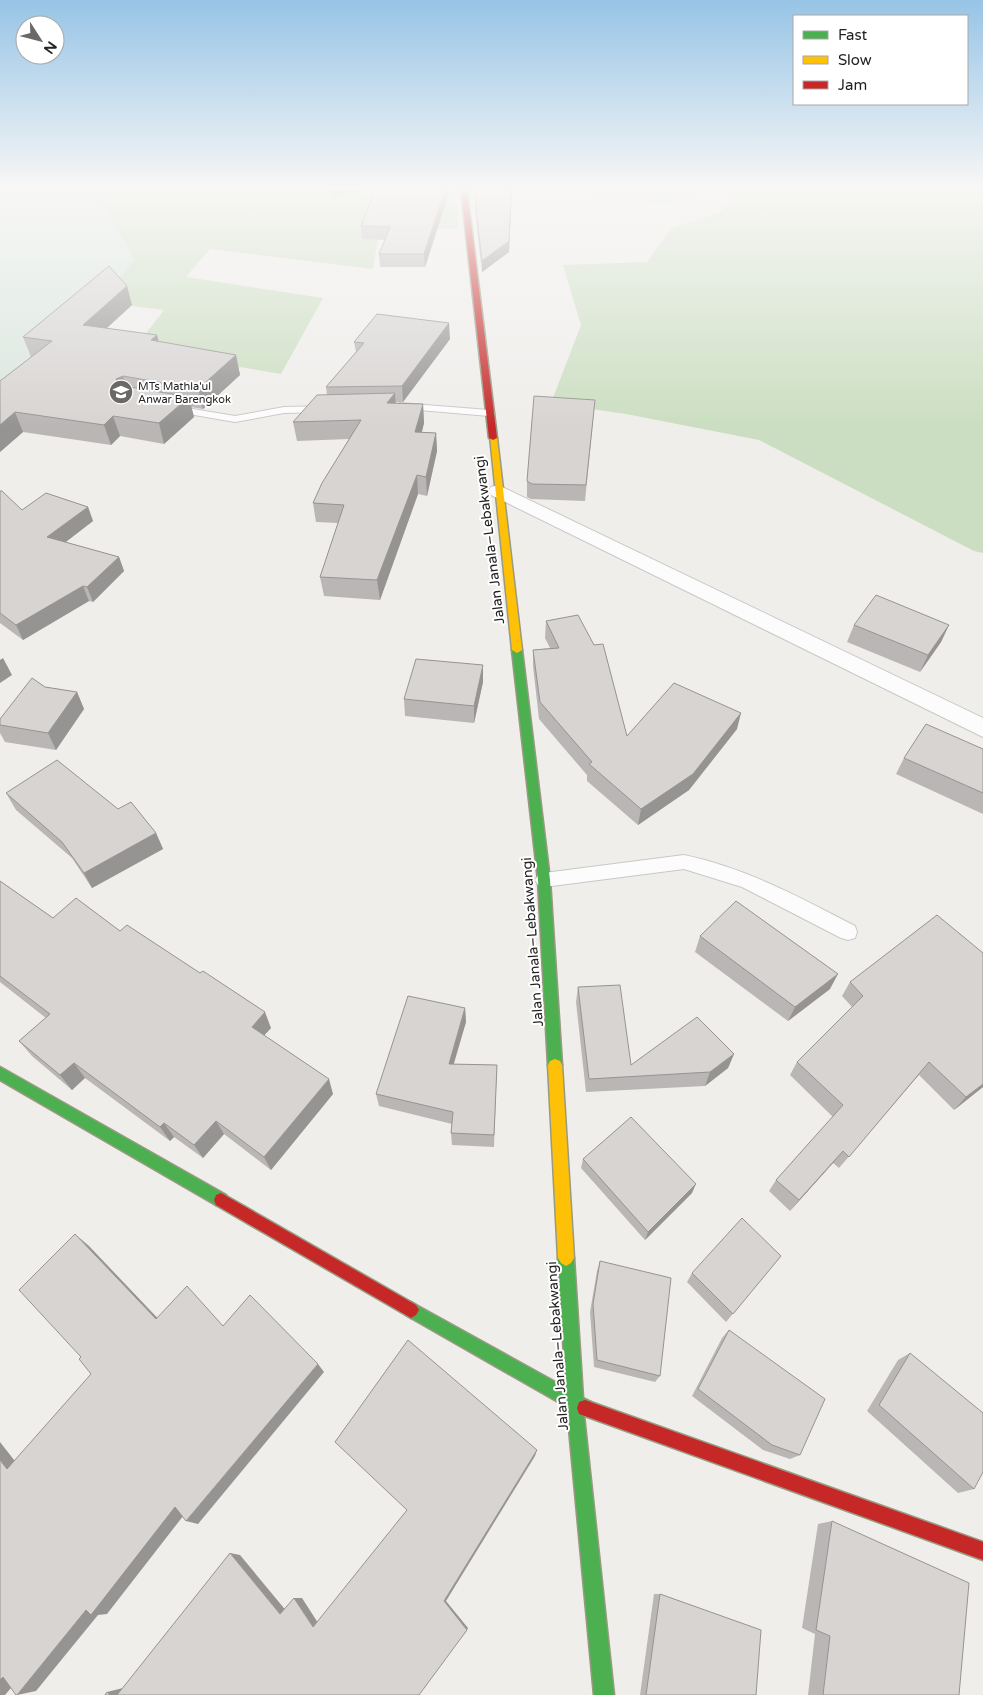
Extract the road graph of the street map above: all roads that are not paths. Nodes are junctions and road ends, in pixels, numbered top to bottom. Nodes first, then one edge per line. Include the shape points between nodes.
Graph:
1 (473, 269) edge
2 (158, 406) edge
3 (384, 406) edge
4 (334, 408) edge
5 (489, 412) junction
6 (498, 492) junction
7 (983, 728) edge
8 (544, 880) junction
9 (848, 932) dead end
10 (0, 1073) edge
11 (575, 1405) junction
12 (983, 1551) edge
13 (604, 1695) edge

1 - 5 main road, Jalan Janala–Lebakwangi
2 - 4 lane via 235,419 284,410
3 - 5 lane
5 - 6 main road, Jalan Janala–Lebakwangi
6 - 7 street
6 - 8 main road, Jalan Janala–Lebakwangi
8 - 9 lane via 684,862 704,866 774,893
8 - 11 main road, Jalan Janala–Lebakwangi
10 - 11 main road
11 - 12 main road
11 - 13 main road, Jalan Janala–Lebakwangi

